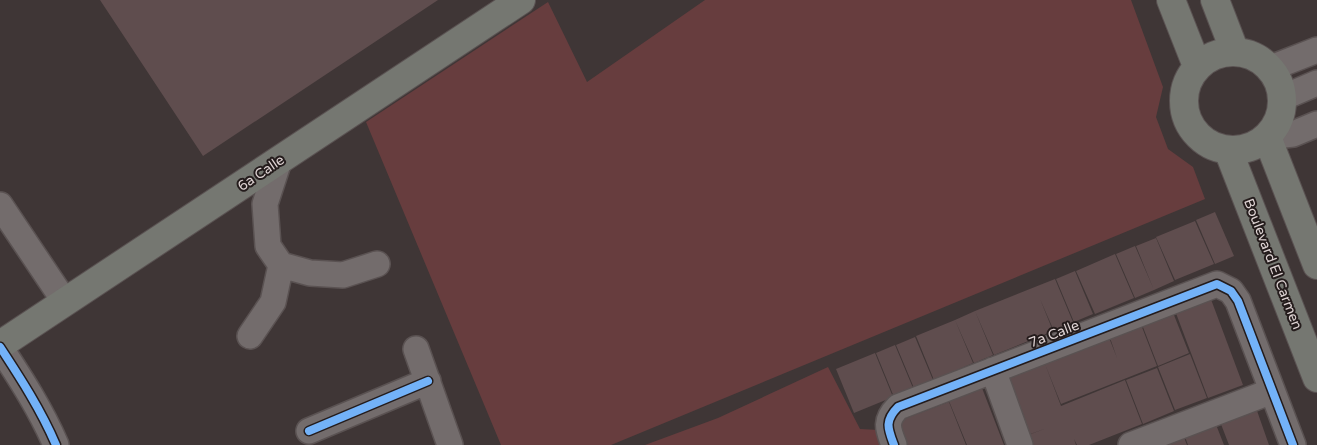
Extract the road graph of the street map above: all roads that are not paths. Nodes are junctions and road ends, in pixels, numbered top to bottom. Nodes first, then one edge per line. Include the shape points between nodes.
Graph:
1 (521, 0) edge
2 (1171, 0) edge
3 (1215, 0) edge
4 (1317, 50) edge
5 (1235, 52) junction
6 (1197, 66) junction
7 (1270, 68) junction
8 (1317, 83) edge
9 (1282, 98) junction
10 (1317, 124) edge
11 (1267, 137) junction
12 (1228, 150) junction
13 (279, 161) junction
14 (0, 205) edge
15 (377, 264) dead end
16 (282, 265) junction
17 (1317, 265) edge
18 (65, 302) junction
19 (250, 336) dead end
20 (0, 346) edge
21 (416, 350) dead end
22 (993, 370) junction
23 (1317, 378) edge
24 (428, 381) junction
25 (1272, 391) junction
26 (309, 431) dead end
27 (56, 445) edge
28 (450, 445) edge
29 (894, 445) edge
30 (1020, 445) edge
31 (1131, 445) edge
32 (1293, 445) edge

1 - 13 main road, 6a Calle
2 - 6 main road
3 - 5 main road
4 - 7 street
5 - 6 main road via 1210,57
5 - 7 main road via 1255,56
6 - 12 main road via 1188,79 1185,113 1192,129 1204,141
7 - 9 main road via 1277,77
8 - 9 street
9 - 11 main road via 1278,123
10 - 11 street via 1293,134
11 - 12 main road via 1253,146
11 - 17 main road
12 - 23 main road, Boulevard El Carmen
13 - 16 street via 265,204 268,246
13 - 18 main road, 6a Calle
14 - 18 street
15 - 16 street via 343,275 310,273
16 - 19 street via 272,302
18 - 20 main road, 6a Calle
20 - 27 street via 27,388
21 - 24 street
22 - 25 street, 7a Calle via 1217,284 1231,291 1238,301
22 - 29 street, 7a Calle via 898,407 890,417 888,428
22 - 30 street
24 - 26 street
24 - 28 street
25 - 31 street
25 - 32 street

